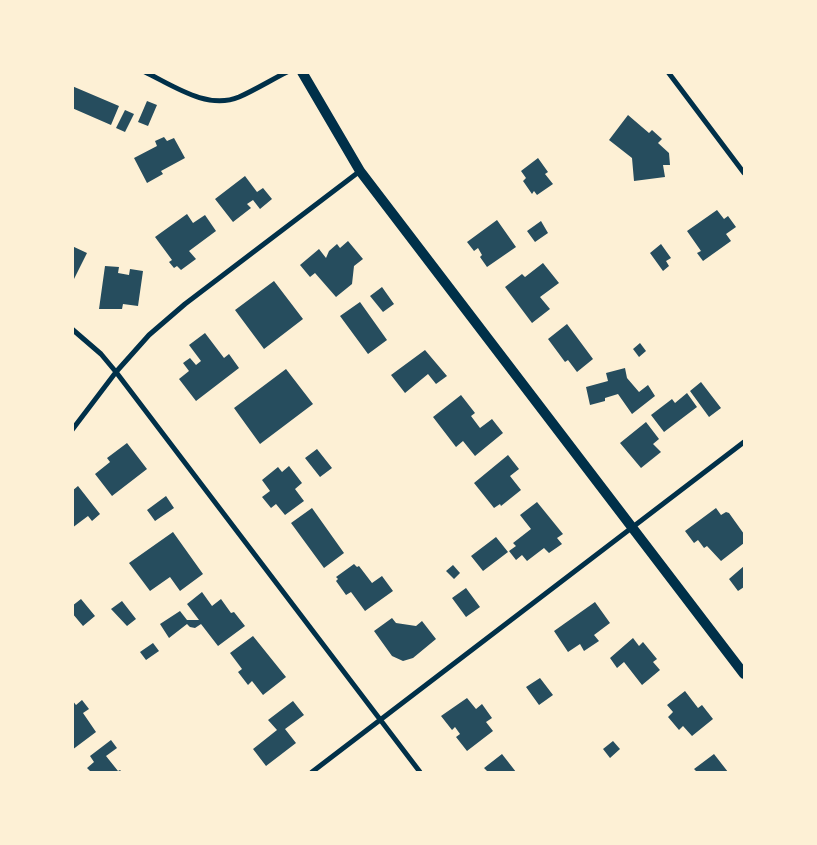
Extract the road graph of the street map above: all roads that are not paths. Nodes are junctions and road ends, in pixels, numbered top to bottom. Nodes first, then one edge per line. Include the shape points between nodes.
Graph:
1 (145, 72) edge
2 (287, 72) edge
3 (302, 72) edge
4 (668, 72) edge
5 (360, 171) junction
6 (744, 173) edge
7 (72, 329) edge
8 (116, 372) junction
9 (72, 430) edge
10 (744, 442) edge
11 (633, 528) junction
12 (744, 674) edge
13 (380, 721) junction
14 (312, 772) edge
15 (420, 772) edge

1 - 2 street via 202,99 220,101 239,97
3 - 5 main road
4 - 6 street
5 - 8 street via 184,304 149,335
5 - 11 main road
7 - 8 street
8 - 9 street
8 - 13 street
10 - 11 street
11 - 12 main road
11 - 13 street
13 - 14 street
13 - 15 street

